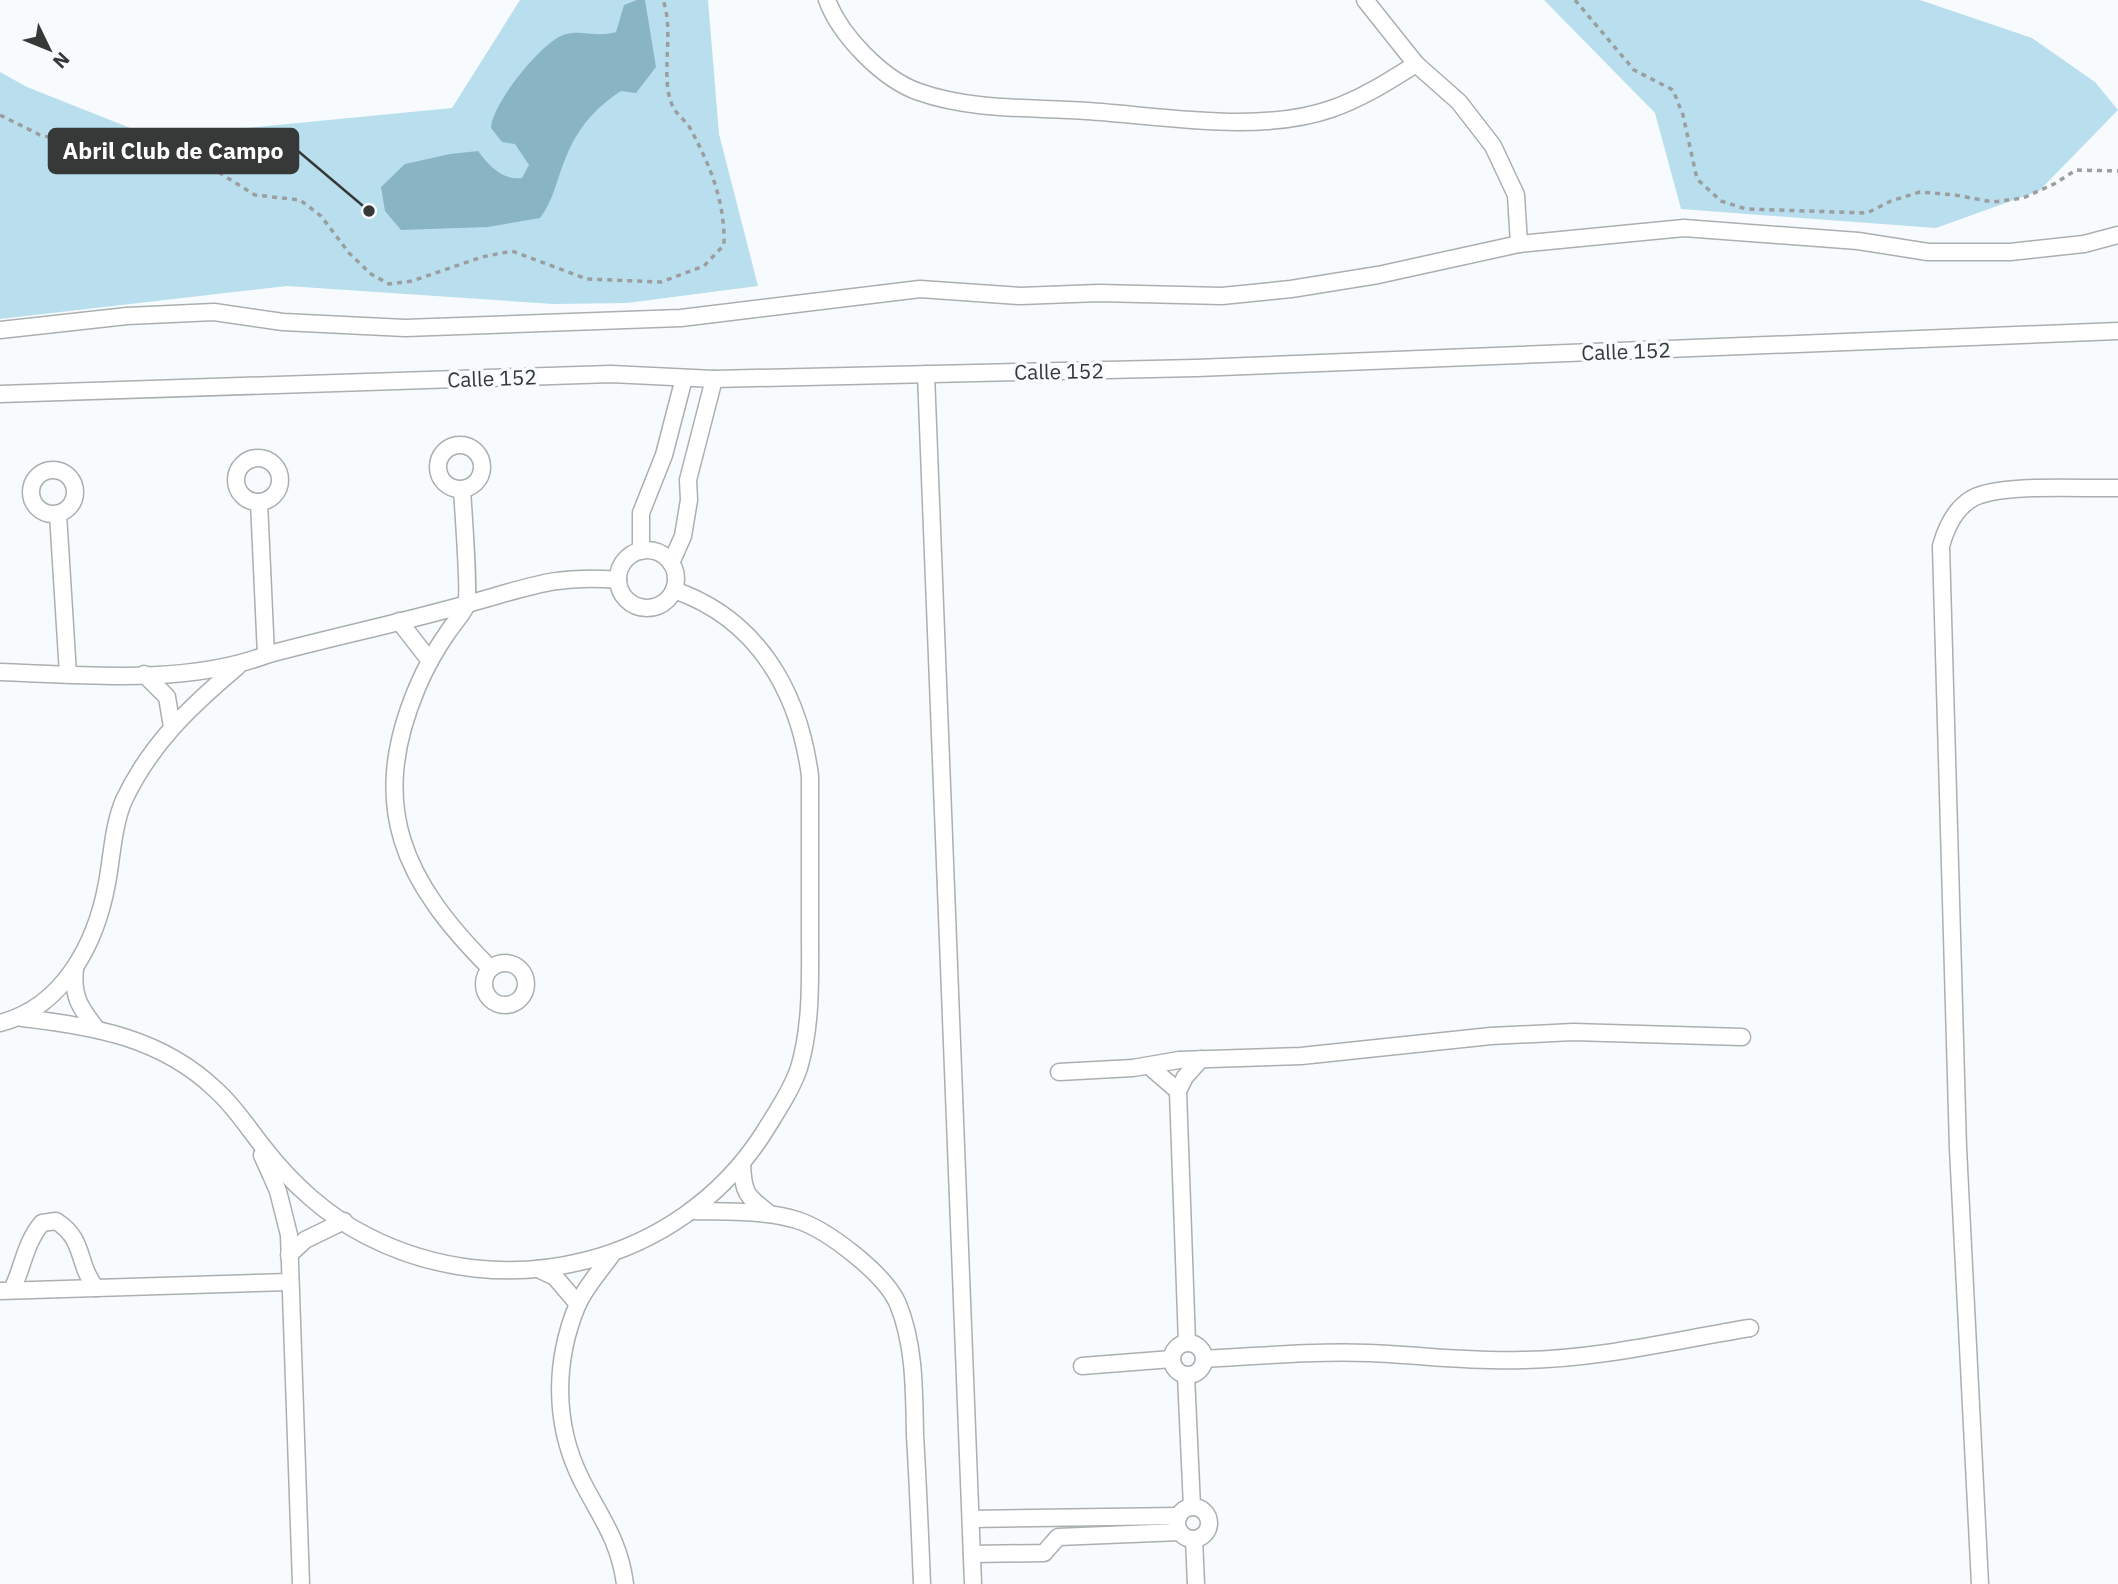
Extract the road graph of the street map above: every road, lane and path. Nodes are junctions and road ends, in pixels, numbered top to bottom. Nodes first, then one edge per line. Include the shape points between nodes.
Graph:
1 (663, 0) edge
2 (827, 0) edge
3 (1366, 0) edge
4 (1575, 0) edge
5 (1416, 64) junction
6 (0, 115) edge
7 (2118, 171) edge
8 (2118, 235) edge
9 (1519, 244) junction
10 (0, 330) edge
11 (2118, 331) edge
12 (926, 374) junction
13 (684, 378) junction
14 (714, 379) junction
15 (0, 394) edge
16 (2118, 488) edge
17 (463, 489) dead end
18 (259, 502) dead end
19 (58, 514) dead end
20 (641, 551) junction
21 (671, 564) junction
22 (618, 580) junction
23 (674, 590) junction
24 (467, 605) junction
25 (399, 621) junction
26 (266, 655) junction
27 (430, 661) junction
28 (238, 666) junction
29 (0, 672) edge
30 (68, 674) junction
31 (144, 674) junction
32 (172, 727) junction
33 (76, 967) junction
34 (490, 968) dead end
35 (22, 1017) junction
36 (0, 1023) edge
37 (96, 1028) junction
38 (1742, 1037) dead end
39 (1201, 1059) junction
40 (1149, 1066) junction
41 (1059, 1072) dead end
42 (1178, 1091) junction
43 (253, 1133) junction
44 (742, 1163) junction
45 (691, 1211) junction
46 (772, 1216) junction
47 (344, 1222) junction
48 (614, 1253) junction
49 (289, 1255) junction
50 (538, 1269) junction
51 (290, 1282) junction
52 (96, 1288) junction
53 (6, 1291) edge
54 (578, 1304) junction
55 (1750, 1328) dead end
56 (1187, 1343) junction
57 (1172, 1359) junction
58 (1204, 1359) junction
59 (1082, 1366) dead end
60 (1186, 1376) junction
61 (971, 1519) junction
62 (1186, 1524) junction
63 (972, 1554) junction
64 (301, 1584) edge
65 (625, 1584) edge
66 (922, 1584) edge
67 (973, 1584) edge
68 (1196, 1584) edge
69 (1980, 1584) edge

1 - 6 path via 673,107 688,125 718,186 725,216 724,246 704,266 661,282 587,279 512,251 389,284 349,253 321,216 300,200 256,195 194,157 52,138
2 - 5 street via 834,19 873,63 916,91 974,107 1229,121 1290,117 1331,110
3 - 5 street
4 - 7 path via 1634,69 1673,90 1698,179 1721,201 1746,209 1867,213 1920,192 1993,202 2023,198 2076,170
5 - 9 street via 1459,102 1493,146 1516,195
8 - 9 street via 2084,244 2010,252 1928,253 1858,241 1684,228
9 - 10 street via 1378,275 1222,296 1020,296 920,289 681,318 405,328 283,322 214,312
11 - 12 street, Calle 152 via 1196,368
12 - 14 street, Calle 152
12 - 61 street
13 - 14 street, Calle 152
13 - 15 street, Calle 152 via 611,374
13 - 20 street via 664,455 641,513
14 - 21 street via 688,480 687,521
16 - 69 street via 1990,491 1970,499 1948,523 1941,546 1958,1148
17 - 24 street
18 - 26 street
19 - 30 street
20 - 21 street via 658,553
20 - 22 street via 625,561
21 - 23 street
22 - 23 street via 625,597 640,607 659,606
22 - 24 street via 570,577 545,581
23 - 44 street via 720,612 765,655 795,709 810,776 810,1015 798,1069 780,1107
24 - 25 street
24 - 27 street
25 - 26 street
25 - 27 street
26 - 28 street
27 - 34 street via 403,725 395,773 395,811 402,847 445,920
28 - 31 street
28 - 32 street
29 - 30 street
30 - 31 street
31 - 32 street via 167,697
32 - 33 street via 122,803 101,915
33 - 35 street
33 - 37 street via 73,989 78,1006
35 - 36 street
35 - 37 street
37 - 43 street via 157,1047 187,1066 216,1089
38 - 39 street via 1573,1032 1429,1041 1301,1056
39 - 40 street
39 - 42 street
40 - 41 street
40 - 42 street
42 - 56 street
43 - 47 street via 290,1179
43 - 49 street via 278,1191
44 - 45 street
44 - 46 street via 743,1189
45 - 46 street
45 - 48 street
46 - 66 street via 798,1220 834,1239 897,1301 909,1338 913,1378
47 - 49 street via 305,1240
47 - 50 street via 420,1260 479,1269
48 - 50 street via 594,1261
48 - 54 street
49 - 51 street
50 - 54 street via 555,1277
51 - 52 street
51 - 64 street
52 - 53 street
52 - 53 street via 83,1266 79,1244 70,1230 56,1221 42,1223 30,1237 20,1275
54 - 65 street via 561,1369 559,1394 566,1446 621,1556
55 - 58 street via 1525,1360 1369,1353
56 - 57 street via 1174,1351
56 - 58 street via 1199,1348
57 - 59 street
57 - 60 street
58 - 60 street via 1202,1368
60 - 62 street
61 - 62 street
61 - 63 street
62 - 63 street via 1058,1537 1044,1553
62 - 68 street
63 - 67 street

